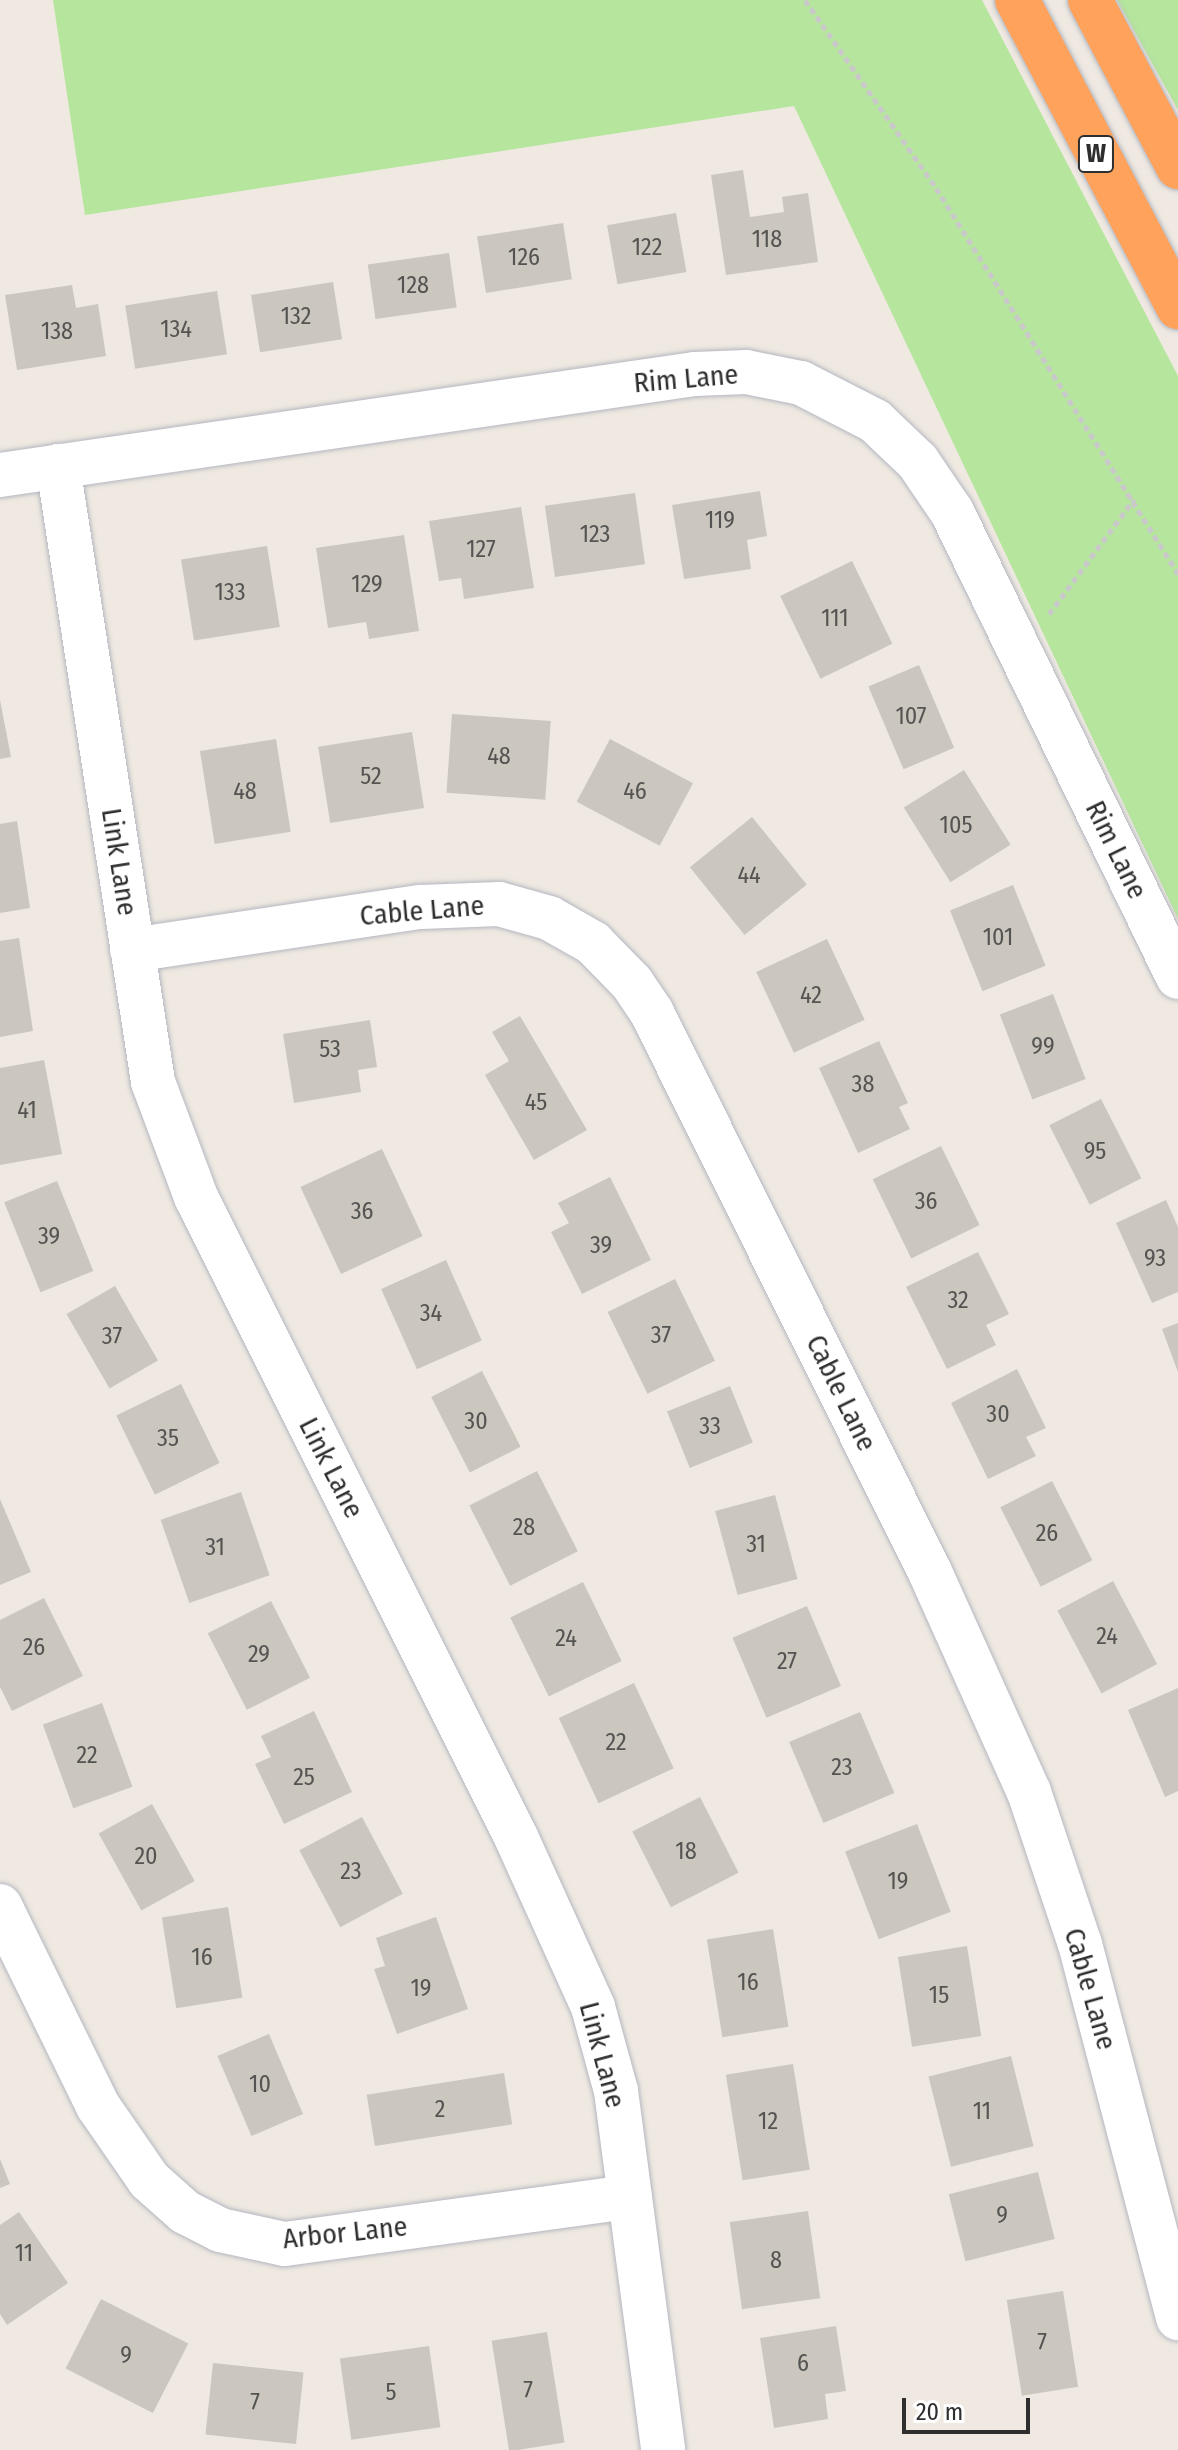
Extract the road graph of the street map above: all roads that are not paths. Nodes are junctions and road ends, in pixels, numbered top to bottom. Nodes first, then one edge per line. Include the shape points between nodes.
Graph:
1 (1017, 0) edge
2 (1090, 0) edge
3 (1178, 167) edge
4 (1178, 307) edge
5 (58, 466) junction
6 (0, 475) edge
7 (132, 950) junction
8 (1178, 977) edge
9 (0, 1906) edge
10 (630, 2197) junction
11 (1178, 2318) edge
12 (663, 2450) edge

1 - 4 highway, W
2 - 3 highway, W
5 - 6 street, Rim Lane
5 - 7 street, Link Lane
5 - 8 street, Rim Lane via 695,374 746,372 801,383 862,415 918,462 952,512
7 - 10 street, Link Lane via 153,1082 196,1197 516,1837 593,2007 616,2091
7 - 11 street, Cable Lane via 421,907 499,904 549,918 593,943 632,983 652,1013 930,1572 1029,1792 1080,1944
9 - 10 street, Arbor Lane via 98,2106 149,2180 185,2212 220,2230 285,2244
10 - 12 street, Link Lane

